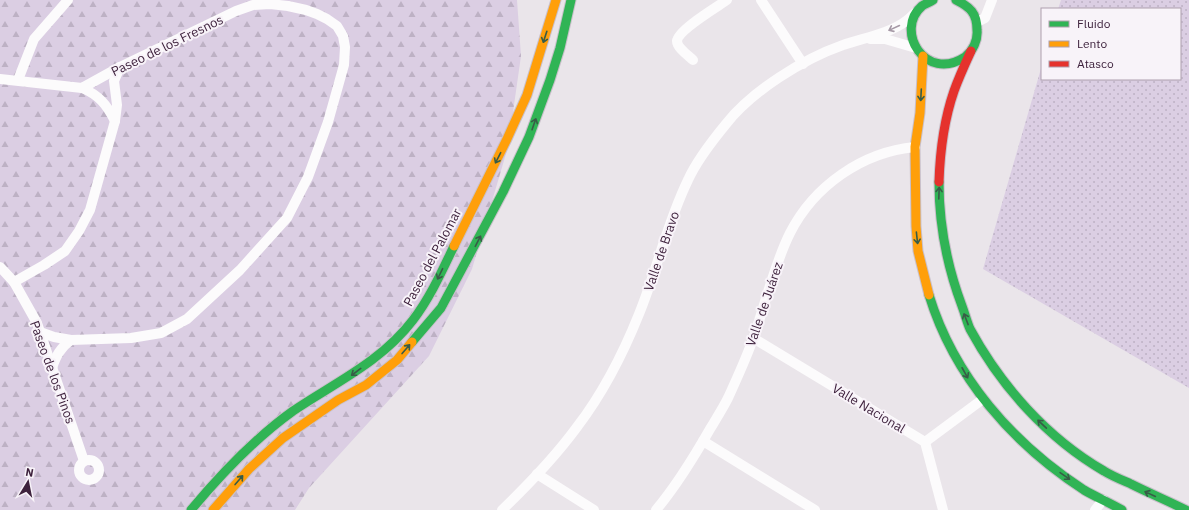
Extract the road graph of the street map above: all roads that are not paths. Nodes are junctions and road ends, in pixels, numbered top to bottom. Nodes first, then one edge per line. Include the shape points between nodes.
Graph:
1 (68, 0) edge
2 (727, 0) edge
3 (761, 0) edge
4 (992, 0) edge
5 (930, 1) edge
6 (960, 1) edge
7 (556, 4) edge
8 (570, 5) edge
9 (919, 10) junction
10 (977, 22) junction
11 (864, 39) junction
12 (916, 48) junction
13 (971, 51) junction
14 (922, 56) junction
15 (693, 60) dead end
16 (803, 64) junction
17 (120, 67) junction
18 (0, 79) edge
19 (18, 80) junction
20 (82, 88) junction
21 (115, 121) junction
22 (915, 147) junction
23 (494, 189) junction
24 (0, 267) edge
25 (14, 282) junction
26 (40, 332) junction
27 (753, 338) junction
28 (71, 340) junction
29 (52, 368) junction
30 (331, 388) junction
31 (338, 400) junction
32 (983, 400) junction
33 (703, 441) junction
34 (925, 442) junction
35 (84, 461) dead end
36 (537, 474) junction
37 (203, 496) junction
38 (1103, 500) junction
39 (215, 508) edge
40 (191, 510) edge
41 (502, 510) edge
42 (594, 510) edge
43 (656, 510) edge
44 (815, 510) edge
45 (943, 510) edge
46 (1094, 510) edge
47 (1122, 510) edge
48 (1186, 510) edge

1 - 19 street via 34,39
2 - 15 street via 680,35 678,46
3 - 16 street
4 - 10 street via 985,18
5 - 9 street
6 - 10 street via 967,6
7 - 8 street
7 -> 23 street, Paseo del Palomar
23 -> 8 street, Paseo del Palomar via 529,137 560,48
9 -> 11 street, Valle de Bravo via 906,22
9 - 12 street via 912,22 911,35
10 - 13 street via 976,41
11 - 12 street, Valle de Bravo via 885,39
11 - 16 street, Valle de Bravo
12 - 14 street
13 - 14 street via 953,63 932,62
48 -> 13 street via 1104,471 1040,424 1010,389 970,328 956,291 944,246 939,205 940,158 945,122 954,91
14 -> 22 street via 920,113
16 - 36 street, Valle de Bravo via 770,84 741,108 703,154 677,204 650,285 618,361 578,427
17 - 20 street, Paseo de los Fresnos
17 - 21 street via 114,81 117,105
17 - 28 street, Paseo de los Fresnos via 253,5 288,6 317,14 336,26 343,36 345,47 344,65 328,122 308,177 287,218 240,270 187,319 161,333 131,338
18 - 19 street
19 - 20 street
20 - 21 street via 101,100 109,108
21 - 25 street via 90,210 79,231 65,251
22 - 27 street, Valle de Juárez via 900,148 861,162 846,170 817,195 802,214 782,251
22 -> 32 street via 918,252 946,338
23 -> 30 street, Paseo del Palomar via 412,320 387,348
31 -> 23 street, Paseo del Palomar via 366,385 397,360 441,308
24 - 25 street, Paseo de los Pinos
25 - 26 street, Paseo de los Pinos
26 - 28 street, Paseo de los Fresnos
26 - 29 street, Paseo de los Pinos
27 - 33 street, Valle de Juárez via 727,399
27 - 34 street, Valle Nacional
28 - 29 street via 59,352
29 - 35 street, Paseo de los Pinos
30 - 31 street
30 - 37 street, Paseo del Palomar via 271,428 234,462
39 -> 31 street, Paseo del Palomar via 249,469 283,438
32 - 34 street
32 -> 38 street via 1017,436 1052,467
33 - 43 street, Valle de Juárez
33 - 44 street
34 - 45 street
36 - 41 street, Valle de Bravo
36 - 42 street
37 - 39 street
37 - 40 street, Paseo del Palomar
38 - 46 street
38 - 47 street

